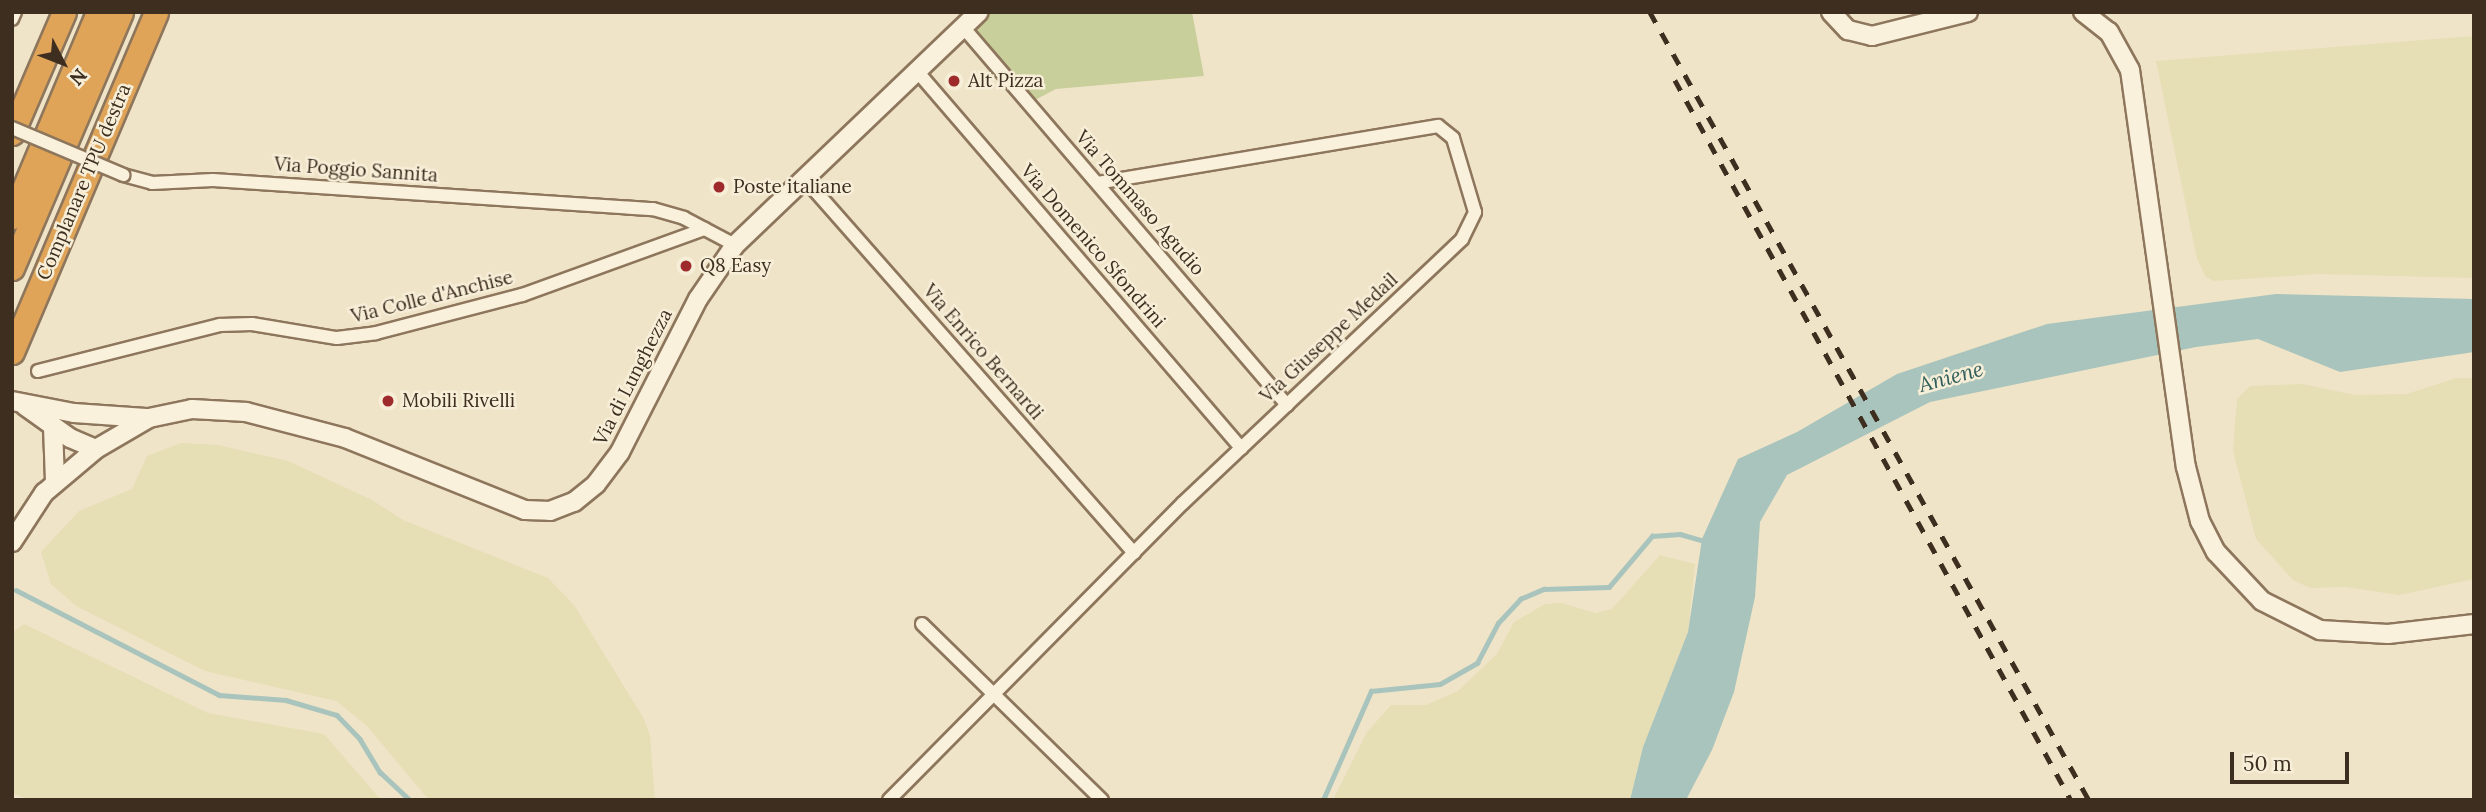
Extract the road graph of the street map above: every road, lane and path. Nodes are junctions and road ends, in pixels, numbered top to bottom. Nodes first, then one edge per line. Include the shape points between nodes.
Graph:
1 (15, 12) edge
2 (64, 12) edge
3 (99, 12) edge
4 (121, 12) edge
5 (156, 12) edge
6 (979, 12) edge
7 (1831, 12) edge
8 (1968, 12) edge
9 (2083, 12) edge
10 (12, 19) edge
11 (963, 27) junction
12 (916, 70) junction
13 (12, 128) edge
14 (12, 133) edge
15 (803, 177) junction
16 (1098, 183) junction
17 (12, 217) edge
18 (704, 229) junction
19 (735, 245) junction
20 (12, 268) edge
21 (12, 352) edge
22 (38, 371) dead end
23 (17, 402) edge
24 (1287, 405) junction
25 (74, 413) junction
26 (149, 418) junction
27 (54, 428) junction
28 (1241, 448) junction
29 (96, 449) junction
30 (55, 482) junction
31 (12, 542) edge
32 (1134, 553) junction
33 (922, 624) dead end
34 (2474, 624) edge
35 (995, 696) junction
36 (893, 798) edge
37 (1102, 800) edge

1 - 10 street
2 - 14 highway
3 - 17 highway
4 - 20 highway
5 - 21 highway, Complanare TPU destra
6 - 11 street, Via di Lunghezza
7 - 8 street via 1848,30 1872,36
9 - 34 street via 2109,32 2130,70 2174,401 2190,487 2205,532 2222,561 2262,601 2301,624 2344,634 2410,633
11 - 12 street, Via di Lunghezza
11 - 16 street, Via Tommaso Agudio
12 - 15 street, Via di Lunghezza
12 - 28 street, Via Domenico Sfondrini
13 - 18 street, Via Poggio Sannita, bridge via 152,183 213,180 653,209
15 - 19 street, Via di Lunghezza
15 - 32 street, Via Enrico Bernardi
16 - 24 street, Via Tommaso Agudio
16 - 24 street, Via Giuseppe Medail via 1432,126 1452,135 1474,201 1469,230
18 - 19 street, Via Poggio Sannita
18 - 22 street, Via Colle d'Anchise via 522,295 376,333 337,338 252,324 220,325
19 - 26 street, Via di Lunghezza via 698,299 608,470 582,497 558,509 525,510 362,444 279,419 202,409
23 - 25 street
23 - 27 street
24 - 28 street, Via Giuseppe Medail
25 - 26 street
25 - 29 street
26 - 29 street
27 - 29 street
27 - 30 street
28 - 32 street, Via Giuseppe Medail
29 - 30 street
30 - 31 street
32 - 35 street, Via Giuseppe Medail
33 - 35 street
35 - 36 street, Via Giuseppe Medail
35 - 37 street

